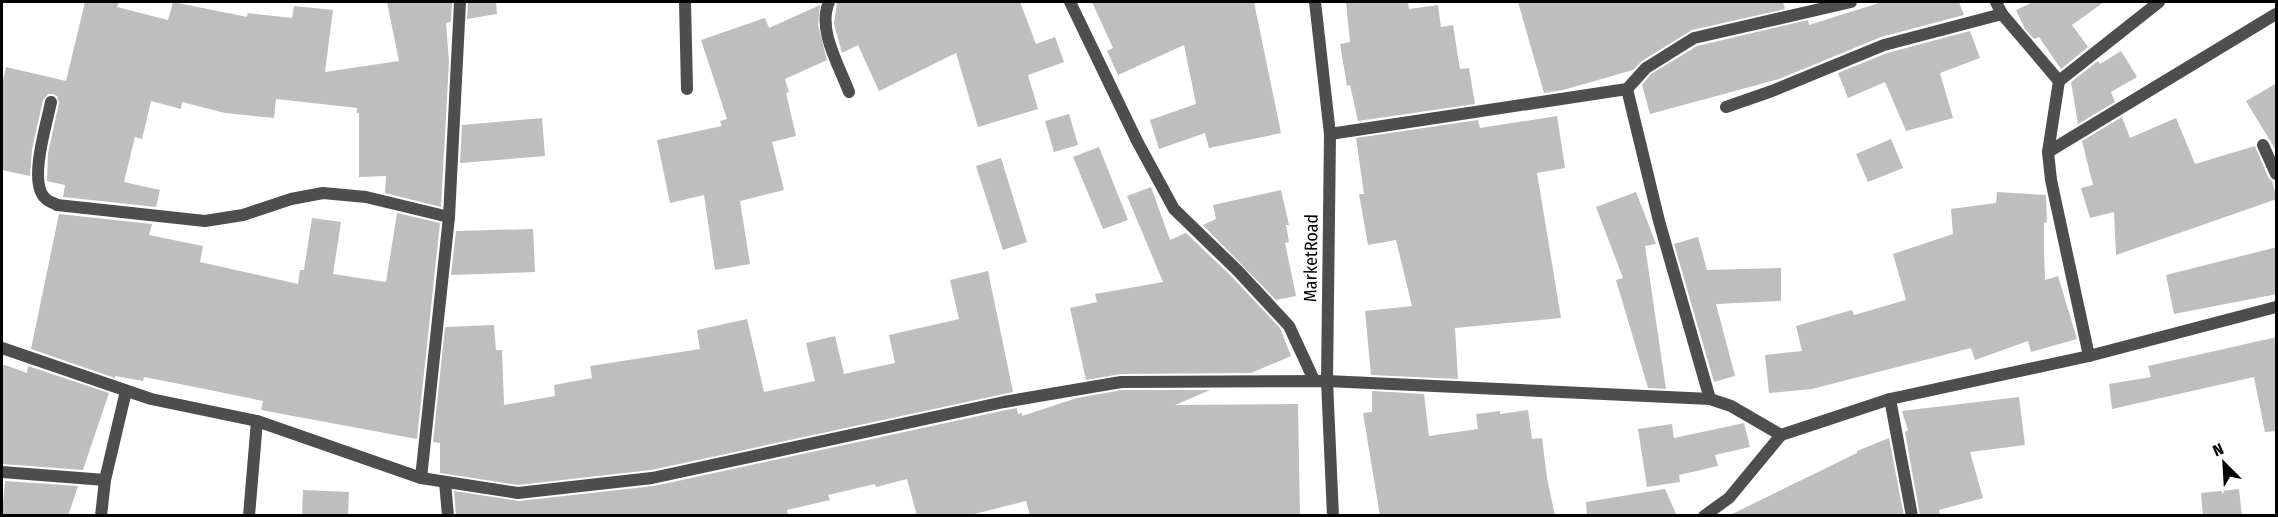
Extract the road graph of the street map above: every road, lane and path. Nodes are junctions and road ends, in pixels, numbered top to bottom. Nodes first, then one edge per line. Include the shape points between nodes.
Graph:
1 (460, 2) edge
2 (685, 2) edge
3 (829, 2) edge
4 (1070, 2) edge
5 (1315, 2) edge
6 (1851, 2) edge
7 (1996, 2) edge
8 (2159, 2) edge
9 (2276, 2) edge
10 (2277, 9) edge
11 (2002, 14) junction
12 (2277, 14) edge
13 (2059, 81) junction
14 (687, 89) dead end
15 (1627, 89) junction
16 (849, 92) dead end
17 (51, 102) dead end
18 (1726, 107) dead end
19 (1330, 134) junction
20 (2263, 145) dead end
21 (2048, 152) junction
22 (2277, 174) edge
23 (449, 217) junction
24 (2277, 307) edge
25 (2, 348) edge
26 (2089, 356) junction
27 (1321, 381) junction
28 (126, 391) junction
29 (1710, 399) junction
30 (1890, 399) junction
31 (257, 422) junction
32 (1781, 435) junction
33 (2, 472) edge
34 (421, 478) junction
35 (105, 480) junction
36 (445, 482) junction
37 (101, 516) edge
38 (249, 516) edge
39 (448, 516) edge
40 (1333, 516) edge
41 (1704, 516) edge
42 (1912, 516) edge

1 - 23 street
2 - 14 street
3 - 16 street via 825,10 826,30
4 - 27 street via 1174,208 1289,326
5 - 19 street, MarketRoad
6 - 15 street via 1694,38 1646,68
7 - 11 street
8 - 13 street
9 - 10 street
11 - 13 street
11 - 18 street via 1884,45
12 - 21 street
13 - 21 street
15 - 19 street
15 - 29 street
17 - 23 street via 38,178 45,198 57,205 205,222 323,194 366,197
19 - 27 street, MarketRoad
20 - 22 street
21 - 26 street
23 - 34 street
24 - 26 street
25 - 28 street
26 - 30 street
27 - 29 street
27 - 36 street via 1121,382 1004,402 652,478 518,494
27 - 40 street, MarketRoad
28 - 31 street
28 - 35 street
29 - 32 street via 1731,406
30 - 32 street
30 - 42 street
31 - 34 street
31 - 38 street
32 - 41 street via 1729,498
33 - 35 street
34 - 36 street
35 - 37 street
36 - 39 street

